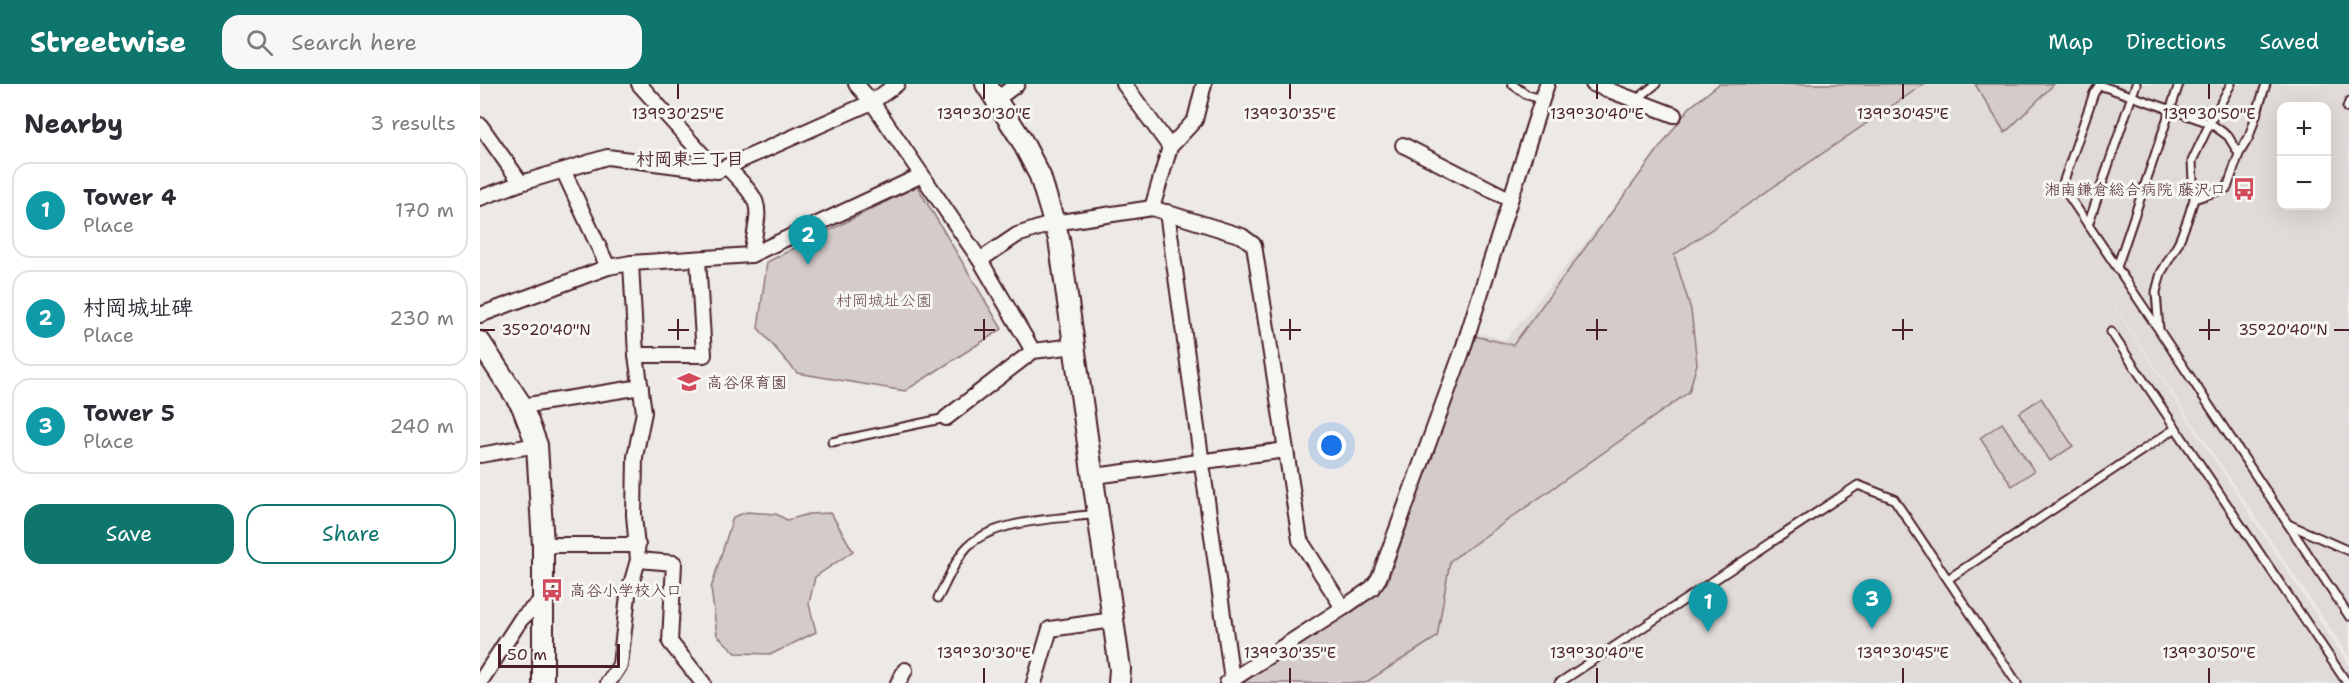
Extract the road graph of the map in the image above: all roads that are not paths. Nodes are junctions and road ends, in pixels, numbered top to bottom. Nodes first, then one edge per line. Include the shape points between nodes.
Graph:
1 (639, 84) edge
2 (856, 84) edge
3 (897, 84) edge
4 (1017, 84) edge
5 (1124, 84) edge
6 (1204, 84) edge
7 (1512, 84) edge
8 (1547, 84) edge
9 (1593, 84) edge
10 (1656, 84) edge
11 (2099, 84) edge
12 (2136, 84) edge
13 (2179, 84) edge
14 (2231, 84) edge
15 (2266, 84) edge
16 (992, 92) edge
17 (2132, 96) junction
18 (1542, 99) junction
19 (1635, 101) junction
20 (872, 102) junction
21 (2349, 102) edge
22 (2170, 108) junction
23 (2349, 109) edge
24 (1674, 115) dead end
25 (2210, 123) junction
26 (480, 125) edge
27 (1403, 145) dead end
28 (1170, 147) junction
29 (2239, 154) junction
30 (722, 169) junction
31 (564, 172) junction
32 (922, 175) junction
33 (520, 183) junction
34 (480, 198) edge
35 (1509, 199) junction
36 (2194, 200) junction
37 (1152, 207) junction
38 (1167, 212) junction
39 (1054, 223) junction
40 (2088, 225) junction
41 (751, 255) junction
42 (698, 259) junction
43 (980, 260) junction
44 (630, 263) junction
45 (608, 267) junction
46 (2116, 267) junction
47 (480, 315) edge
48 (2159, 330) junction
49 (2112, 332) dead end
50 (480, 342) edge
51 (1075, 346) junction
52 (1033, 351) junction
53 (636, 355) junction
54 (641, 387) junction
55 (522, 406) junction
56 (946, 418) joint
57 (2176, 428) junction
58 (832, 442) dead end
59 (537, 445) junction
60 (1286, 450) junction
61 (480, 455) edge
62 (1201, 462) junction
63 (1095, 476) junction
64 (1100, 514) junction
65 (2288, 524) junction
66 (543, 545) junction
67 (638, 546) junction
68 (2349, 551) edge
69 (638, 560) junction
70 (1948, 579) junction
71 (938, 598) dead end
72 (543, 599) junction
73 (1343, 608) junction
74 (2349, 616) edge
75 (1113, 620) junction
76 (905, 670) dead end
77 (480, 682) edge
78 (1229, 682) edge
79 (543, 683) edge
80 (608, 683) edge
81 (703, 683) edge
82 (898, 683) edge
83 (1034, 683) edge
84 (1119, 683) edge
85 (1559, 683) edge
86 (2017, 683) edge
87 (2347, 683) edge

1 - 30 street
2 - 20 street
3 - 20 street
4 - 16 street
5 - 28 street
6 - 28 street via 1195,120
7 - 18 lane via 1527,95
8 - 18 street
9 - 19 street
10 - 19 lane
11 - 17 lane
11 - 40 lane via 2062,186
12 - 17 lane
13 - 22 lane
14 - 25 lane
15 - 29 lane via 2249,137
16 - 39 street via 1040,176
17 - 22 lane
17 - 40 lane
18 - 35 street
19 - 24 street
20 - 30 street
20 - 32 street
21 - 23 lane
22 - 25 lane
22 - 46 lane
25 - 29 lane via 2228,136
25 - 36 lane via 2192,162
26 - 33 street
27 - 35 street
28 - 37 street
29 - 36 lane via 2227,188
30 - 31 street via 607,158
30 - 41 street via 754,195 759,207
31 - 33 street
31 - 45 street
32 - 41 street
32 - 43 street
33 - 34 street
35 - 73 street via 1462,352 1387,561 1372,588
36 - 48 lane via 2178,244 2161,273 2156,292
37 - 38 street
37 - 39 street
38 - 60 street via 1242,236 1254,245
38 - 62 street
39 - 43 street via 1017,236
39 - 51 street
40 - 46 lane
41 - 42 street
42 - 44 street
42 - 53 street via 704,355
43 - 52 street
44 - 45 street
44 - 53 street
45 - 47 street
46 - 48 lane
48 - 65 lane
49 - 57 lane
50 - 55 street
51 - 52 street
51 - 63 street
52 - 56 street
53 - 54 street
54 - 55 street
54 - 67 street via 644,412 635,458
55 - 59 street
56 - 58 lane
57 - 70 lane
57 - 87 lane
59 - 61 street
59 - 66 street
60 - 62 street
60 - 73 street via 1300,540
62 - 63 street
62 - 78 street
63 - 64 street
64 - 71 lane via 1020,524 986,533 967,547
64 - 75 street
65 - 68 lane
65 - 74 lane
66 - 67 street
66 - 72 street
67 - 69 street
69 - 80 street via 628,595 620,665
69 - 81 street via 674,563 670,642
70 - 85 lane via 1894,499 1858,486
70 - 86 lane
72 - 77 street via 521,620
72 - 79 street
73 - 78 street
75 - 83 street via 1050,629
75 - 84 street
76 - 82 street

